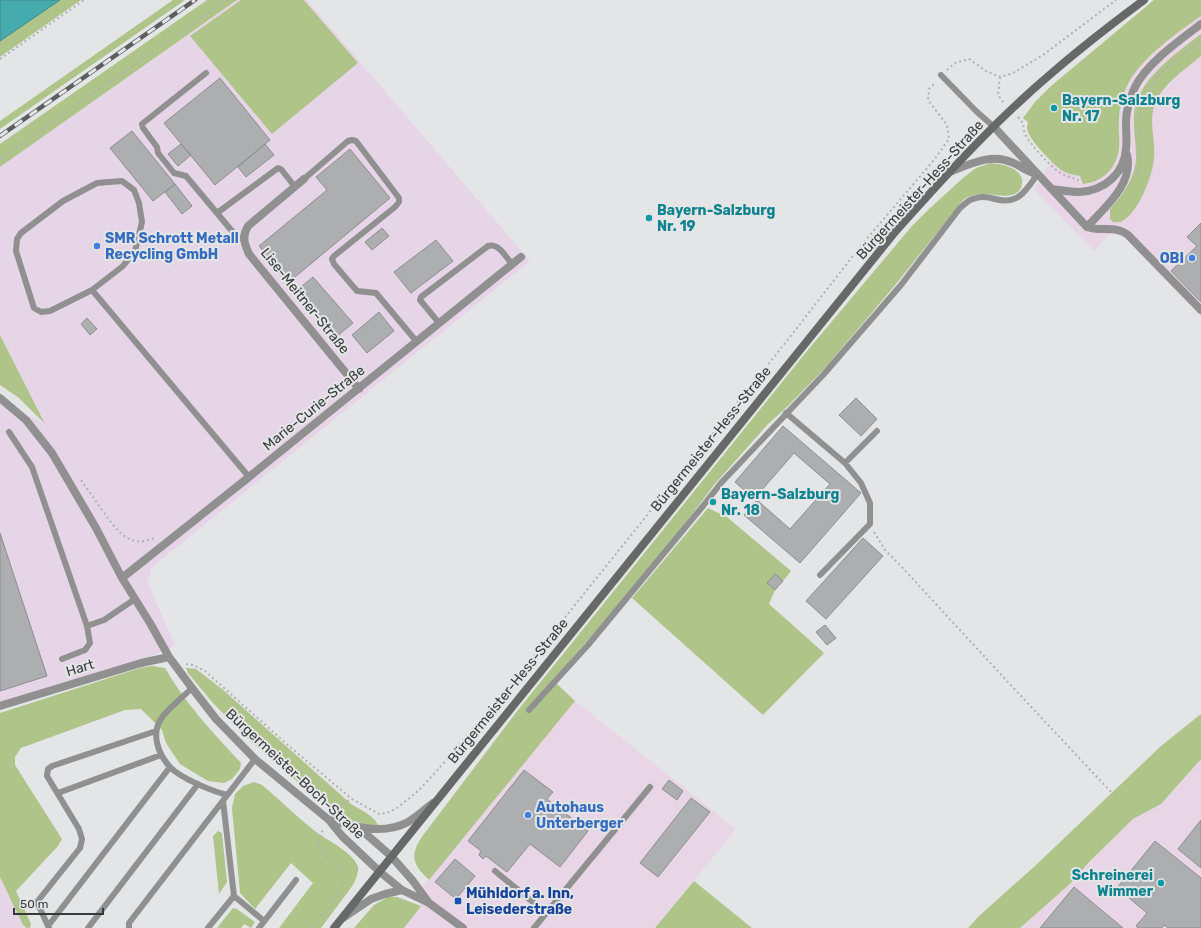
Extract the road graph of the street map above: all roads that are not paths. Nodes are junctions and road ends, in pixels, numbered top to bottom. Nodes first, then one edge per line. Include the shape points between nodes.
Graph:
1 (1144, 0) edge
2 (1201, 24) edge
3 (206, 73) dead end
4 (940, 75) road end
5 (994, 127) junction
6 (1126, 150) junction
7 (949, 172) junction
8 (1037, 175) junction
9 (304, 179) joint
10 (295, 187) junction
11 (1052, 189) junction
12 (217, 213) junction
13 (1087, 227) junction
14 (244, 239) junction
15 (521, 257) dead end
16 (512, 264) junction
17 (92, 290) junction
18 (1201, 310) edge
19 (439, 323) junction
20 (417, 342) junction
21 (359, 388) junction
22 (0, 398) edge
23 (786, 413) junction
24 (877, 431) dead end
25 (9, 432) dead end
26 (845, 463) junction
27 (249, 477) junction
28 (820, 575) dead end
29 (122, 578) junction
30 (135, 599) junction
31 (87, 626) junction
32 (169, 657) junction
33 (62, 659) dead end
34 (192, 688) junction
35 (0, 706) edge
36 (529, 710) dead end
37 (156, 731) junction
38 (162, 755) junction
39 (255, 758) junction
40 (170, 767) junction
41 (198, 784) junction
42 (650, 787) dead end
43 (58, 793) junction
44 (227, 795) junction
45 (438, 799) junction
46 (223, 801) junction
47 (329, 820) junction
48 (358, 827) junction
49 (391, 856) junction
50 (495, 871) dead end
51 (380, 872) junction
52 (296, 880) dead end
53 (402, 890) junction
54 (234, 896) junction
55 (429, 903) junction
56 (546, 913) junction
57 (341, 920) junction
58 (264, 921) junction
59 (48, 927) edge
60 (88, 928) edge
61 (129, 928) edge
62 (208, 928) edge
63 (259, 928) edge
64 (334, 928) edge
65 (463, 928) edge
66 (534, 928) edge

1 - 5 main road, Bürgermeister-Hess-Straße via 1052,72
2 - 6 street via 1158,59 1135,86 1127,109
3 - 12 lane via 142,124 157,147 158,153 174,173 186,176
4 - 5 lane
5 - 7 main road, Bürgermeister-Hess-Straße
5 - 8 street
6 - 11 street via 1117,174 1098,188 1083,191
6 - 13 street via 1128,168 1122,185
7 - 8 street via 993,159 1009,161
7 - 45 main road, Bürgermeister-Hess-Straße via 890,238
8 - 11 street
8 - 23 lane via 1025,193 1015,200 1002,201 986,197 973,199 960,208 901,285 824,374
9 - 10 street, Lise-Meitner-Straße
9 - 20 lane via 352,140 399,198 395,207 332,259 357,291 376,293
10 - 12 lane via 278,168
10 - 14 street, Lise-Meitner-Straße via 248,226
11 - 13 street
12 - 14 lane via 237,236
13 - 18 street via 1095,230 1122,230 1128,234
14 - 21 street, Lise-Meitner-Straße via 249,254
15 - 16 street, Marie-Curie-Straße
16 - 19 street, Marie-Curie-Straße
16 - 19 lane via 493,244 421,297 420,300
17 - 17 lane via 123,266 135,251 142,222 139,203 134,190 122,181 97,183 62,201 21,233 17,239 16,251 34,308 41,312 50,311
17 - 27 lane
19 - 20 street, Marie-Curie-Straße
20 - 21 street, Marie-Curie-Straße
21 - 27 street, Marie-Curie-Straße
22 - 29 street, Bürgermeister-Boch-Straße via 26,420 52,453
23 - 26 lane
23 - 36 lane via 720,483 588,645
24 - 26 lane
25 - 31 lane via 32,467
26 - 28 lane via 860,483 870,503 870,524
27 - 29 street, Marie-Curie-Straße
29 - 30 street, Bürgermeister-Boch-Straße
30 - 31 lane via 104,620
30 - 32 street, Bürgermeister-Boch-Straße
31 - 33 lane via 90,643 85,650
32 - 34 street, Bürgermeister-Boch-Straße
32 - 35 street, Hart via 141,663
34 - 37 lane via 161,718
34 - 39 street, Bürgermeister-Boch-Straße via 216,719
37 - 38 lane via 156,740
37 - 43 lane via 52,766 48,769 47,776
38 - 40 lane
38 - 43 lane
39 - 44 lane
39 - 47 street, Bürgermeister-Boch-Straße
40 - 41 lane
40 - 59 lane
41 - 44 lane
41 - 60 lane
42 - 56 lane
43 - 59 lane via 82,838 80,848 37,902
44 - 46 lane
45 - 48 street via 409,822 394,828 372,830
45 - 49 main road, Bürgermeister-Hess-Straße
46 - 54 lane
46 - 61 lane via 129,923
47 - 48 street
47 - 51 street, Bürgermeister-Boch-Straße
48 - 49 street
49 - 51 main road, Bürgermeister-Hess-Straße
49 - 55 street
50 - 56 lane
51 - 53 street, Bürgermeister-Boch-Straße
51 - 57 main road, Bürgermeister-Hess-Straße
52 - 58 lane
53 - 55 street, Bürgermeister-Boch-Straße
53 - 57 street via 371,899
54 - 58 lane
54 - 62 lane
55 - 65 street
56 - 66 lane
57 - 64 main road, Bürgermeister-Hess-Straße
58 - 63 lane

